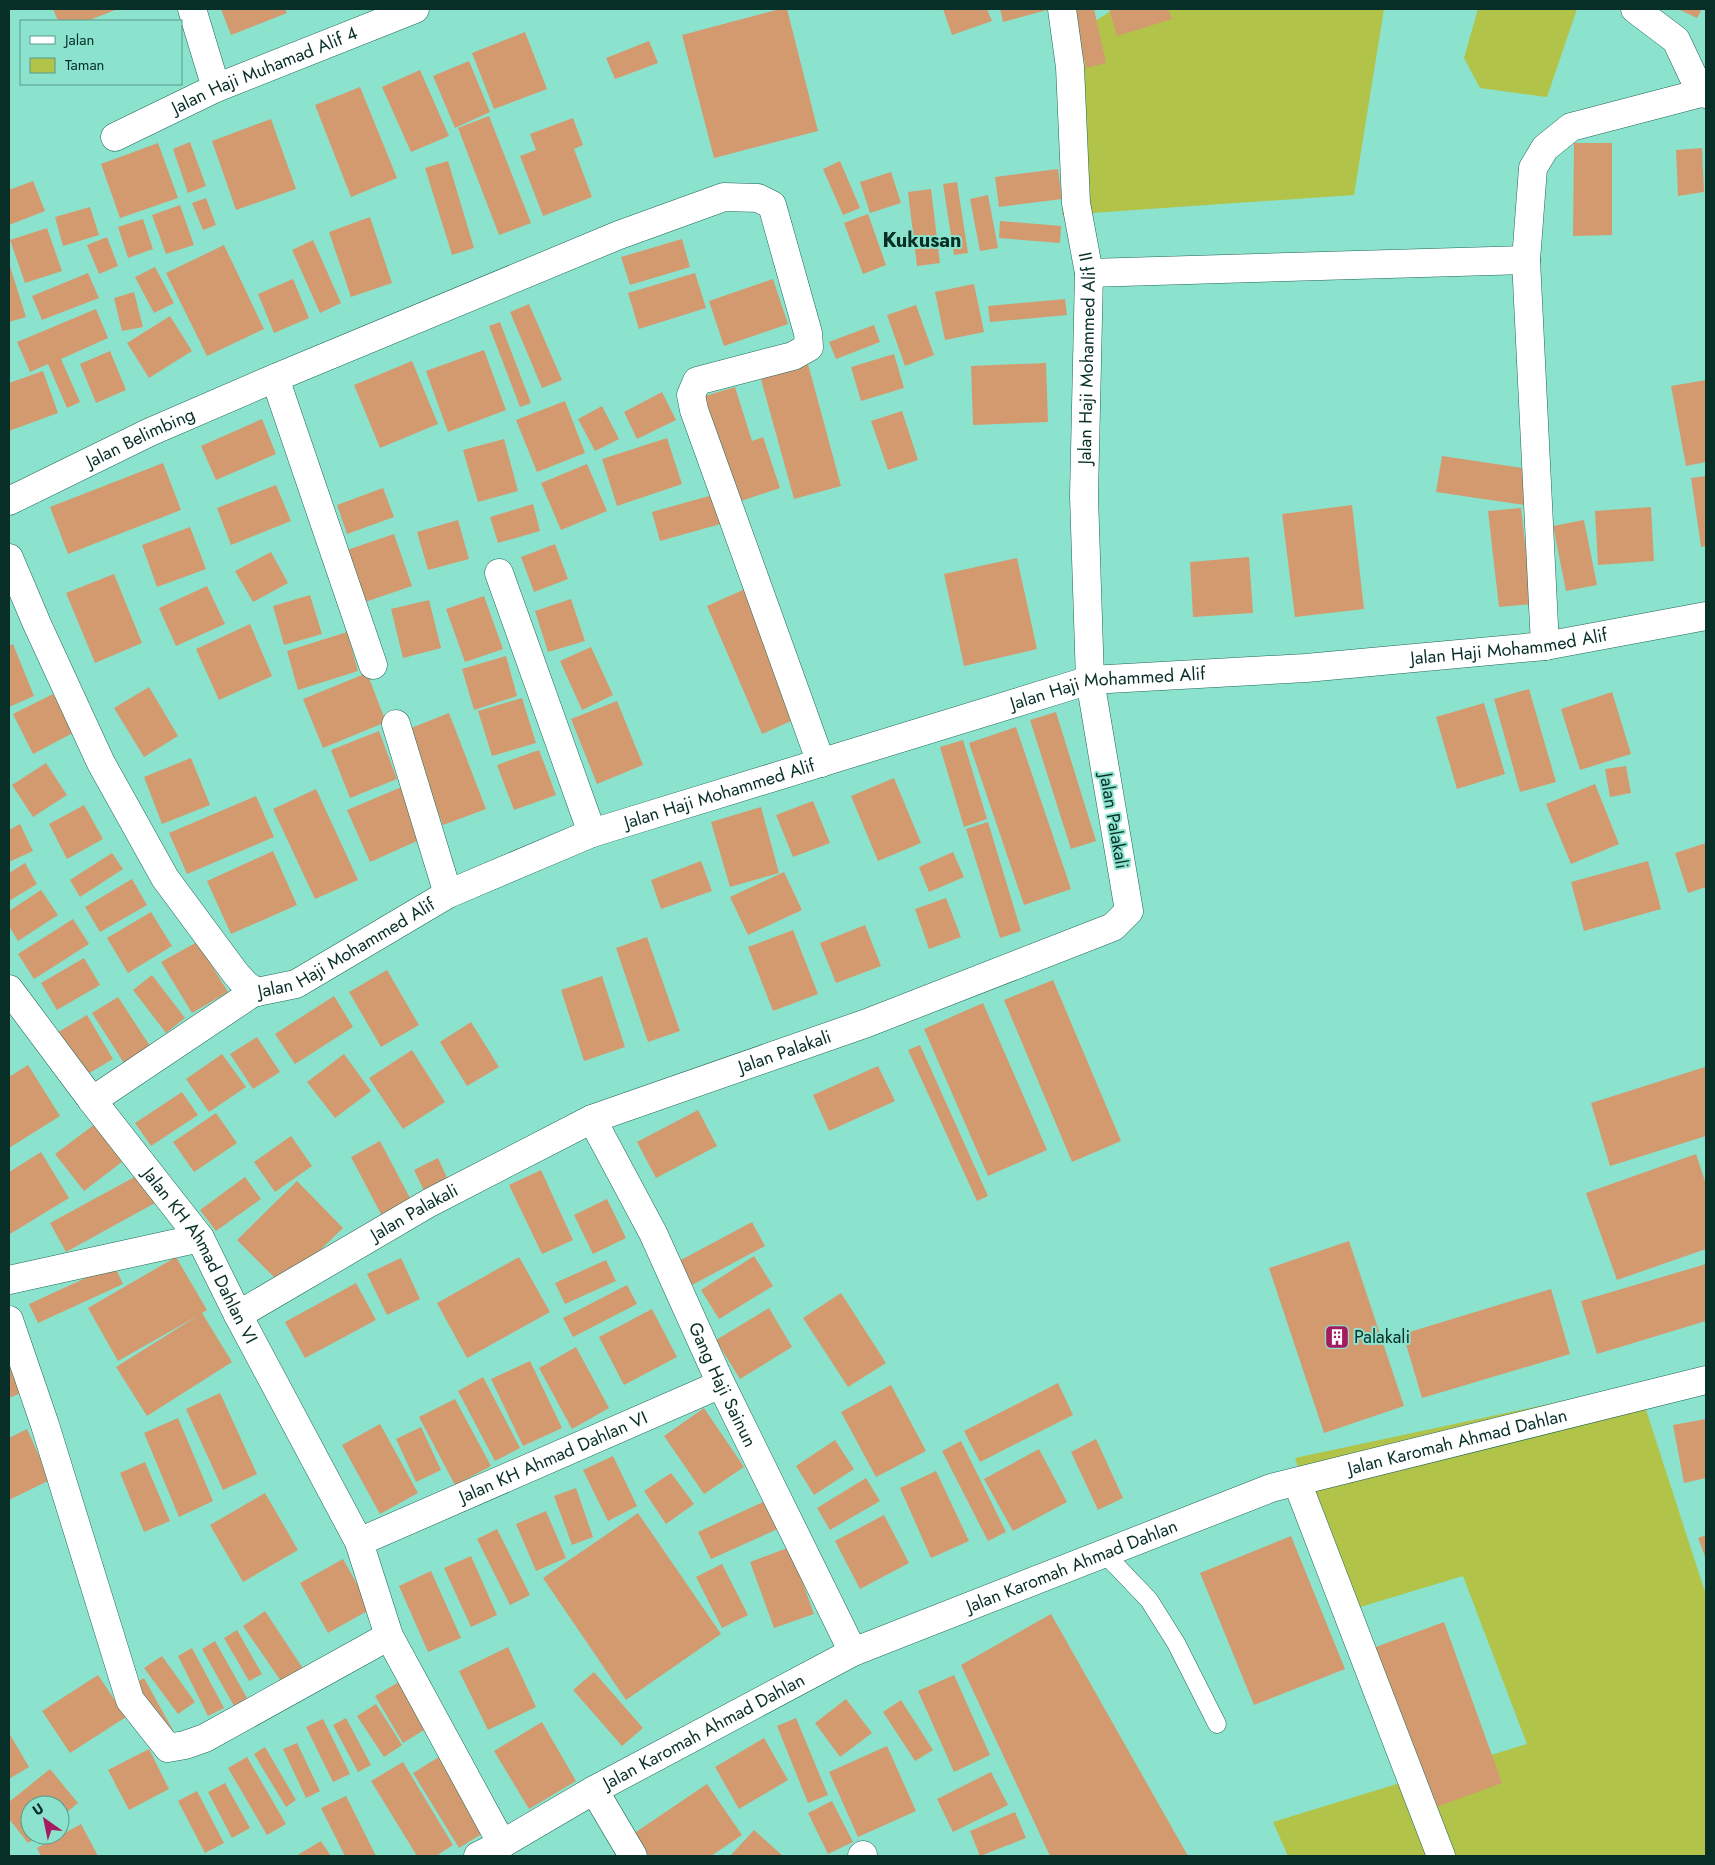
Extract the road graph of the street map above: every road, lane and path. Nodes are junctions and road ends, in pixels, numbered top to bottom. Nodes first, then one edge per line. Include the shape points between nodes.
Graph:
1 (192, 9) edge
2 (416, 9) edge
3 (1062, 9) edge
4 (1636, 9) edge
5 (216, 88) junction
6 (1704, 94) edge
7 (115, 137) dead end
8 (1526, 260) junction
9 (1088, 274) junction
10 (275, 378) junction
11 (9, 501) edge
12 (9, 558) edge
13 (499, 573) dead end
14 (1706, 616) edge
15 (1545, 646) junction
16 (373, 665) dead end
17 (1090, 680) junction
18 (396, 724) dead end
19 (820, 763) junction
20 (592, 833) junction
21 (448, 894) junction
22 (9, 989) edge
23 (257, 992) junction
24 (90, 1099) junction
25 (592, 1119) junction
26 (200, 1238) junction
27 (9, 1280) edge
28 (238, 1315) junction
29 (9, 1320) edge
30 (1706, 1380) edge
31 (721, 1384) junction
32 (1297, 1482) junction
33 (359, 1542) junction
34 (1104, 1553) junction
35 (389, 1636) junction
36 (853, 1652) junction
37 (1217, 1724) dead end
38 (594, 1790) junction
39 (490, 1850) edge
40 (633, 1856) edge
41 (1441, 1856) edge

1 - 5 street
2 - 5 street, Jalan Haji Muhamad Alif 4
3 - 9 street, Jalan Haji Mohammed Alif II via 1070,67 1076,203
4 - 6 street via 1676,40
5 - 7 street, Jalan Haji Muhamad Alif 4
6 - 8 street via 1570,128 1545,148 1533,168
8 - 9 street
8 - 15 street
9 - 17 street, Jalan Haji Mohammed Alif II via 1084,496
10 - 11 street, Jalan Belimbing via 150,432
10 - 16 street
10 - 19 street, Jalan Belimbing via 619,235 724,197 758,198 772,205 808,333 809,347 793,356 697,381 691,395
12 - 23 street, Jalan Haji Mohammed Alif via 101,763 165,878 236,974
13 - 20 street
14 - 15 street, Jalan Haji Mohammed Alif
15 - 17 street, Jalan Haji Mohammed Alif via 1306,668
17 - 19 street, Jalan Haji Mohammed Alif
17 - 25 street, Jalan Palakali via 1129,911 1113,927 867,1022
18 - 21 street
19 - 20 street, Jalan Haji Mohammed Alif
20 - 21 street, Jalan Haji Mohammed Alif
21 - 23 street, Jalan Haji Mohammed Alif via 296,984
22 - 24 street, Jalan KH Ahmad Dahlan VI
23 - 24 street
24 - 26 street, Jalan KH Ahmad Dahlan VI
25 - 28 street, Jalan Palakali via 429,1203
25 - 31 street, Gang Haji Sainun via 653,1234
26 - 27 street
26 - 28 street, Jalan KH Ahmad Dahlan VI
28 - 33 street, Jalan KH Ahmad Dahlan VI
29 - 35 street via 45,1424 130,1700 168,1748 205,1738
30 - 32 street, Jalan Karomah Ahmad Dahlan
31 - 33 street, Jalan KH Ahmad Dahlan VI
31 - 36 street, Gang Haji Sainun
32 - 34 street, Jalan Karomah Ahmad Dahlan via 1271,1488
32 - 41 street
33 - 35 street, Jalan KH Ahmad Dahlan VI
34 - 36 street, Jalan Karomah Ahmad Dahlan
34 - 37 lane via 1149,1600 1176,1643
35 - 39 street, Jalan KH Ahmad Dahlan VI
36 - 38 street, Jalan Karomah Ahmad Dahlan
38 - 39 street, Jalan Karomah Ahmad Dahlan
38 - 40 street

